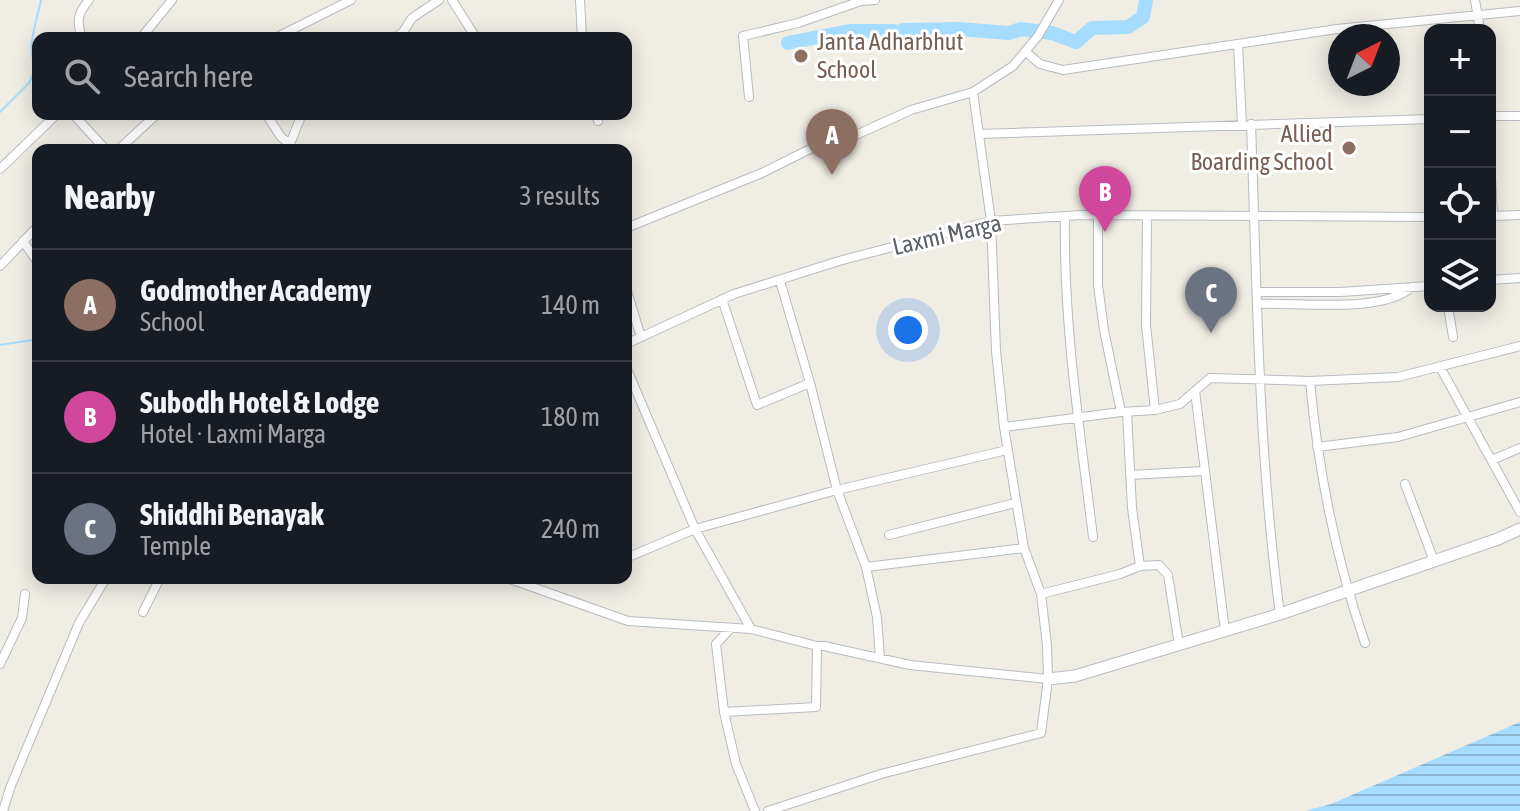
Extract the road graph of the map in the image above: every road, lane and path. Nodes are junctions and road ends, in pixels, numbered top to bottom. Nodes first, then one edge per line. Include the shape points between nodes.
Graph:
1 (89, 0) edge
2 (172, 0) edge
3 (351, 0) edge
4 (439, 0) edge
5 (452, 0) edge
6 (580, 0) edge
7 (875, 0) edge
8 (1059, 0) edge
9 (1475, 0) edge
10 (1520, 11) edge
11 (1478, 15) junction
12 (1479, 24) edge
13 (80, 32) edge
14 (146, 32) edge
15 (287, 32) edge
16 (403, 32) edge
17 (472, 32) edge
18 (582, 32) edge
19 (1238, 44) junction
20 (1026, 52) junction
21 (973, 92) junction
22 (749, 97) dead end
23 (1496, 116) edge
24 (1520, 116) edge
25 (1424, 119) edge
26 (51, 120) edge
27 (78, 120) edge
28 (150, 120) edge
29 (270, 120) edge
30 (300, 120) edge
31 (1247, 125) junction
32 (979, 134) junction
33 (100, 144) edge
34 (124, 144) edge
35 (290, 144) edge
36 (290, 144) edge
37 (0, 169) edge
38 (1098, 215) junction
39 (1520, 215) edge
40 (1065, 216) junction
41 (1255, 216) junction
42 (1496, 216) edge
43 (1147, 217) junction
44 (1424, 217) edge
45 (991, 221) junction
46 (632, 226) edge
47 (32, 232) edge
48 (23, 241) junction
49 (32, 254) edge
50 (0, 266) edge
51 (1520, 278) edge
52 (1496, 280) edge
53 (780, 281) junction
54 (1413, 286) junction
55 (1424, 286) edge
56 (1257, 292) junction
57 (722, 299) junction
58 (1257, 304) junction
59 (632, 308) edge
60 (1449, 312) edge
61 (641, 337) junction
62 (1453, 337) dead end
63 (632, 341) edge
64 (1520, 346) edge
65 (1440, 367) junction
66 (1259, 380) junction
67 (632, 381) edge
68 (1310, 381) junction
69 (810, 383) junction
70 (1195, 391) junction
71 (1520, 402) edge
72 (1155, 410) junction
73 (1124, 412) junction
74 (1079, 418) junction
75 (1469, 418) junction
76 (1004, 427) junction
77 (1317, 447) junction
78 (1520, 448) edge
79 (1007, 450) junction
80 (1492, 460) junction
81 (1203, 471) junction
82 (1130, 475) junction
83 (1405, 484) dead end
84 (1520, 486) edge
85 (837, 490) junction
86 (1509, 491) junction
87 (1015, 503) junction
88 (1520, 512) edge
89 (695, 529) junction
90 (1520, 529) edge
91 (889, 535) dead end
92 (1093, 537) dead end
93 (1024, 548) junction
94 (632, 555) edge
95 (1434, 561) junction
96 (1140, 566) junction
97 (866, 567) junction
98 (102, 584) edge
99 (157, 584) edge
100 (524, 584) edge
101 (1347, 591) junction
102 (25, 594) dead end
103 (1041, 594) junction
104 (143, 612) dead end
105 (1280, 614) junction
106 (731, 628) junction
107 (751, 629) junction
108 (1225, 631) junction
109 (1365, 643) dead end
110 (1179, 645) junction
111 (817, 646) junction
112 (880, 658) junction
113 (0, 664) edge
114 (1048, 679) junction
115 (724, 712) junction
116 (3, 811) edge
117 (755, 811) edge
118 (768, 811) edge

1 - 13 street via 77,19
2 - 14 street
3 - 15 street
4 - 16 street via 412,18
5 - 17 street
6 - 18 street
7 - 22 street via 743,36
8 - 20 street
9 - 11 street
10 - 11 street
11 - 12 street
11 - 19 street
19 - 20 street via 1063,70 1040,64
19 - 31 street
20 - 21 street
21 - 32 street
21 - 46 street via 814,147
23 - 24 street
25 - 31 street
26 - 37 street
27 - 33 street
28 - 34 street
29 - 36 street
30 - 35 street
31 - 32 street
31 - 41 street
32 - 45 street
38 - 40 street, Laxmi Marga
38 - 43 street, Laxmi Marga
38 - 73 street via 1098,285
39 - 42 street
40 - 45 street, Laxmi Marga
40 - 74 street via 1064,268
41 - 43 street, Laxmi Marga
41 - 44 street, Laxmi Marga
41 - 56 street
43 - 72 street via 1146,325
45 - 53 street, Laxmi Marga
45 - 76 street
47 - 48 street
48 - 49 street
48 - 50 street
51 - 52 street
53 - 57 street, Laxmi Marga
53 - 69 street
54 - 55 street
54 - 56 street
54 - 58 street via 1362,305
56 - 58 street
57 - 61 street, Laxmi Marga
57 - 69 street via 757,405
58 - 66 street
59 - 61 street
60 - 62 street
61 - 63 street, Laxmi Marga
64 - 65 street
65 - 68 street via 1398,377
65 - 75 street
66 - 68 street
66 - 70 street via 1210,378
66 - 105 street
67 - 89 street
68 - 77 street
69 - 85 street
70 - 72 street via 1180,404
70 - 81 street
71 - 75 street
72 - 73 street
73 - 74 street
73 - 82 street
74 - 76 street
74 - 92 street
75 - 77 street via 1398,437
75 - 80 street
76 - 79 street
77 - 101 street
78 - 80 street
79 - 85 street
79 - 87 street
80 - 86 street
81 - 82 street
81 - 108 street
82 - 96 street
83 - 95 street
84 - 86 street
85 - 89 street
85 - 97 street
86 - 88 street
87 - 91 street
87 - 93 street
89 - 94 street
89 - 107 street
90 - 95 street
93 - 97 street
93 - 103 street
95 - 101 street
96 - 103 street
96 - 110 street via 1159,565 1168,575
97 - 112 street
98 - 116 street via 79,623
99 - 104 street
100 - 106 street via 628,621
101 - 105 street
101 - 109 street
102 - 113 street via 22,618
103 - 114 street
105 - 108 street
106 - 107 street
106 - 115 street via 716,644
107 - 111 street
108 - 110 street
110 - 114 street
111 - 112 street
111 - 115 street via 816,707
112 - 114 street
114 - 118 street via 1041,733 881,774
115 - 117 street via 736,764

